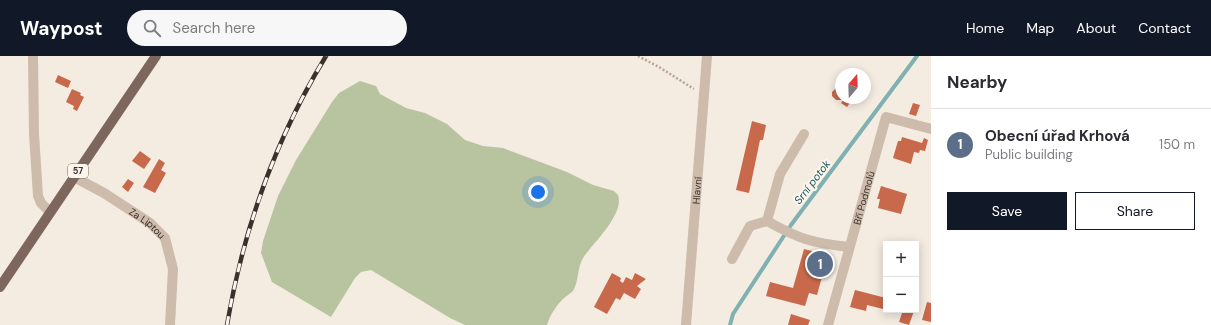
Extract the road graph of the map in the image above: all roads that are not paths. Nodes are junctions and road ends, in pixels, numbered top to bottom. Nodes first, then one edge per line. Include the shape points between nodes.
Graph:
1 (33, 56) edge
2 (156, 56) edge
3 (707, 56) edge
4 (931, 129) edge
5 (804, 134) dead end
6 (74, 177) junction
7 (50, 212) junction
8 (767, 221) junction
9 (849, 246) junction
10 (732, 259) dead end
11 (0, 287) edge
12 (170, 325) edge
13 (686, 325) edge
14 (828, 325) edge

1 - 7 street via 38,196
2 - 6 main road, 57
3 - 13 street, Hlavní
4 - 9 street, Bří Podmolů via 886,116
5 - 8 street via 780,174
6 - 7 main road, 57
6 - 12 street, Za Liptou via 150,223 165,238 172,269
7 - 11 main road, 57
8 - 9 street via 793,236 817,243
8 - 10 street via 750,226
9 - 14 street, Bří Podmolů

